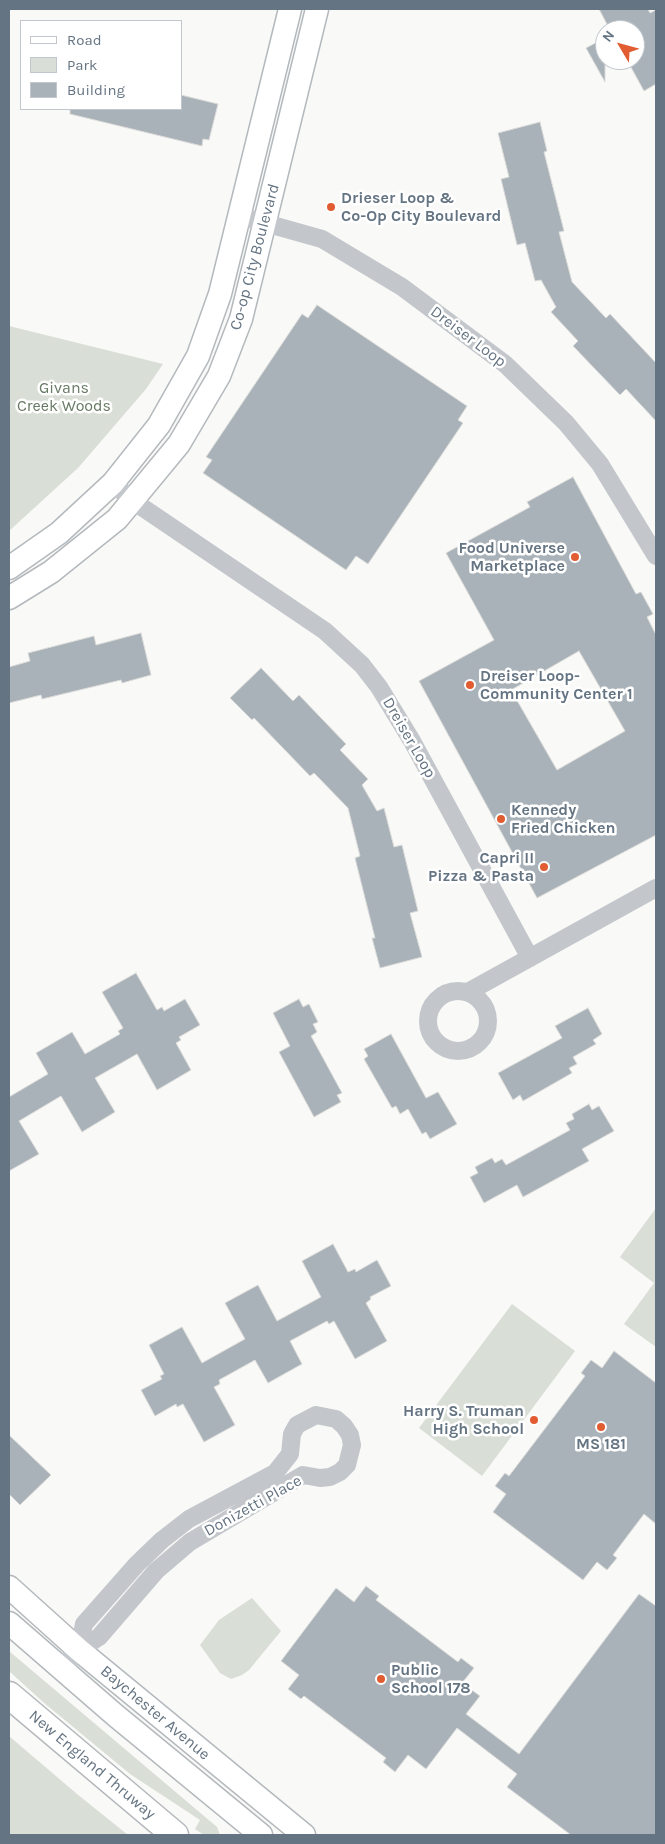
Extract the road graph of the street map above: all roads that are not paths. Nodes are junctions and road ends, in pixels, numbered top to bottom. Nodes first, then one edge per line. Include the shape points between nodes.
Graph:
1 (290, 9) edge
2 (317, 9) edge
3 (240, 216) junction
4 (265, 224) junction
5 (113, 483) junction
6 (133, 500) junction
7 (656, 556) edge
8 (9, 568) edge
9 (9, 598) edge
10 (656, 888) edge
11 (530, 958) junction
12 (468, 992) dead end
13 (9, 1587) edge
14 (9, 1623) edge
15 (79, 1650) junction
16 (60, 1668) junction
17 (9, 1695) edge
18 (175, 1835) edge
19 (261, 1835) edge
20 (304, 1835) edge

1 - 3 main road, Co-op City Boulevard
2 - 4 main road, Co-op City Boulevard
3 - 4 street, Dreiser Loop
3 - 5 main road, Co-op City Boulevard via 220,294 198,356 159,425
4 - 6 main road, Co-op City Boulevard via 241,320 218,376 179,444
4 - 7 street, Dreiser Loop via 322,239 402,287 505,364 566,422 600,464
5 - 6 street, Dreiser Loop
5 - 8 main road, Co-op City Boulevard via 59,533
6 - 9 main road, Co-op City Boulevard via 85,547
6 - 11 street, Dreiser Loop via 325,630 362,665 379,686 409,737
10 - 11 street
11 - 12 street
13 - 15 main road, Baychester Avenue
14 - 16 main road, Baychester Avenue
15 - 15 street, Donizetti Place via 99,1637 156,1572 190,1542 303,1475 320,1478 340,1472 347,1465 352,1450 350,1434 344,1426 336,1419 316,1415 298,1425 292,1434 290,1454 275,1473 189,1519 137,1564 84,1624
15 - 16 street, Donizetti Place
15 - 20 main road, Baychester Avenue
16 - 19 main road, Baychester Avenue
17 - 18 highway, New England Thruway

